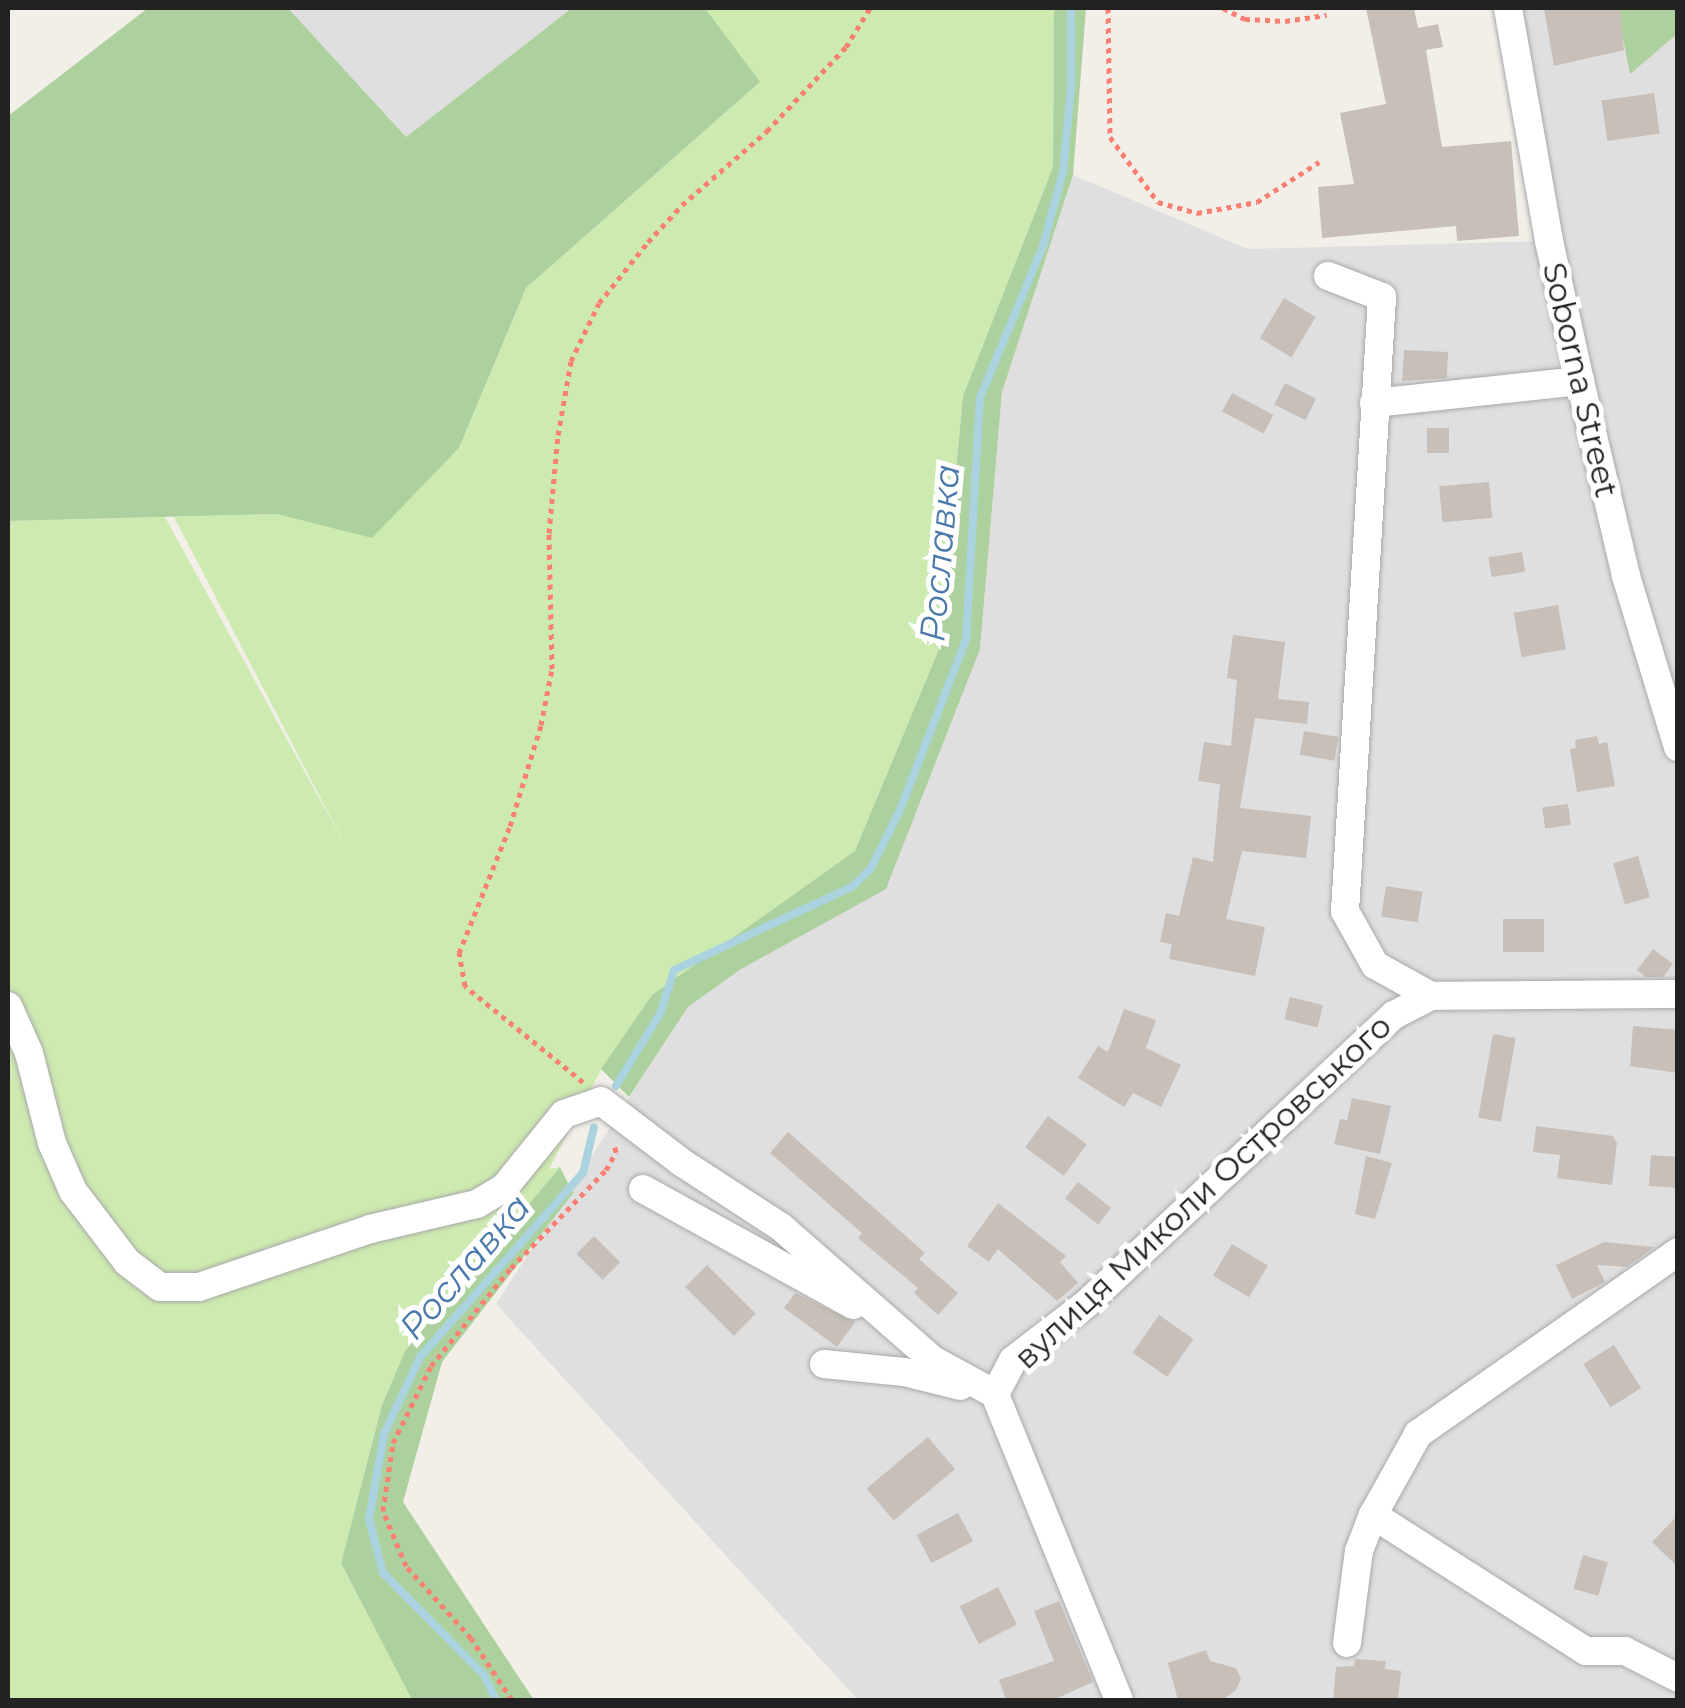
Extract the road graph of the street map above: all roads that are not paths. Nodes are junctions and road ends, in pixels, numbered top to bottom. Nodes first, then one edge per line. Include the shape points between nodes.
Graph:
1 (1508, 8) edge
2 (1328, 276) dead end
3 (1580, 380) junction
4 (1374, 403) junction
5 (1678, 747) edge
6 (1678, 994) edge
7 (1431, 996) junction
8 (8, 1006) edge
9 (643, 1188) dead end
10 (1678, 1252) edge
11 (899, 1329) junction
12 (824, 1364) dead end
13 (995, 1394) junction
14 (1373, 1515) junction
15 (1346, 1643) dead end
16 (1678, 1678) edge
17 (1120, 1700) edge

1 - 3 street, Soborna Street via 1548,242
2 - 4 street, вулиця Миколи Островського via 1382,297
3 - 4 street
3 - 5 street, Soborna Street via 1626,576
4 - 7 street, вулиця Миколи Островського via 1345,911 1375,965
6 - 7 street
7 - 13 street, вулиця Миколи Островського via 1394,1015 1086,1304 1013,1360
8 - 11 street via 72,1191 127,1262 160,1287 200,1288 370,1229 476,1204 504,1188 564,1114 602,1100 681,1162 781,1226
9 - 11 street
10 - 14 street via 1418,1434
11 - 13 street via 933,1360
12 - 13 street via 904,1372
13 - 17 street, вулиця Миколи Островського
14 - 15 street via 1358,1551
14 - 16 street via 1586,1651 1625,1651

